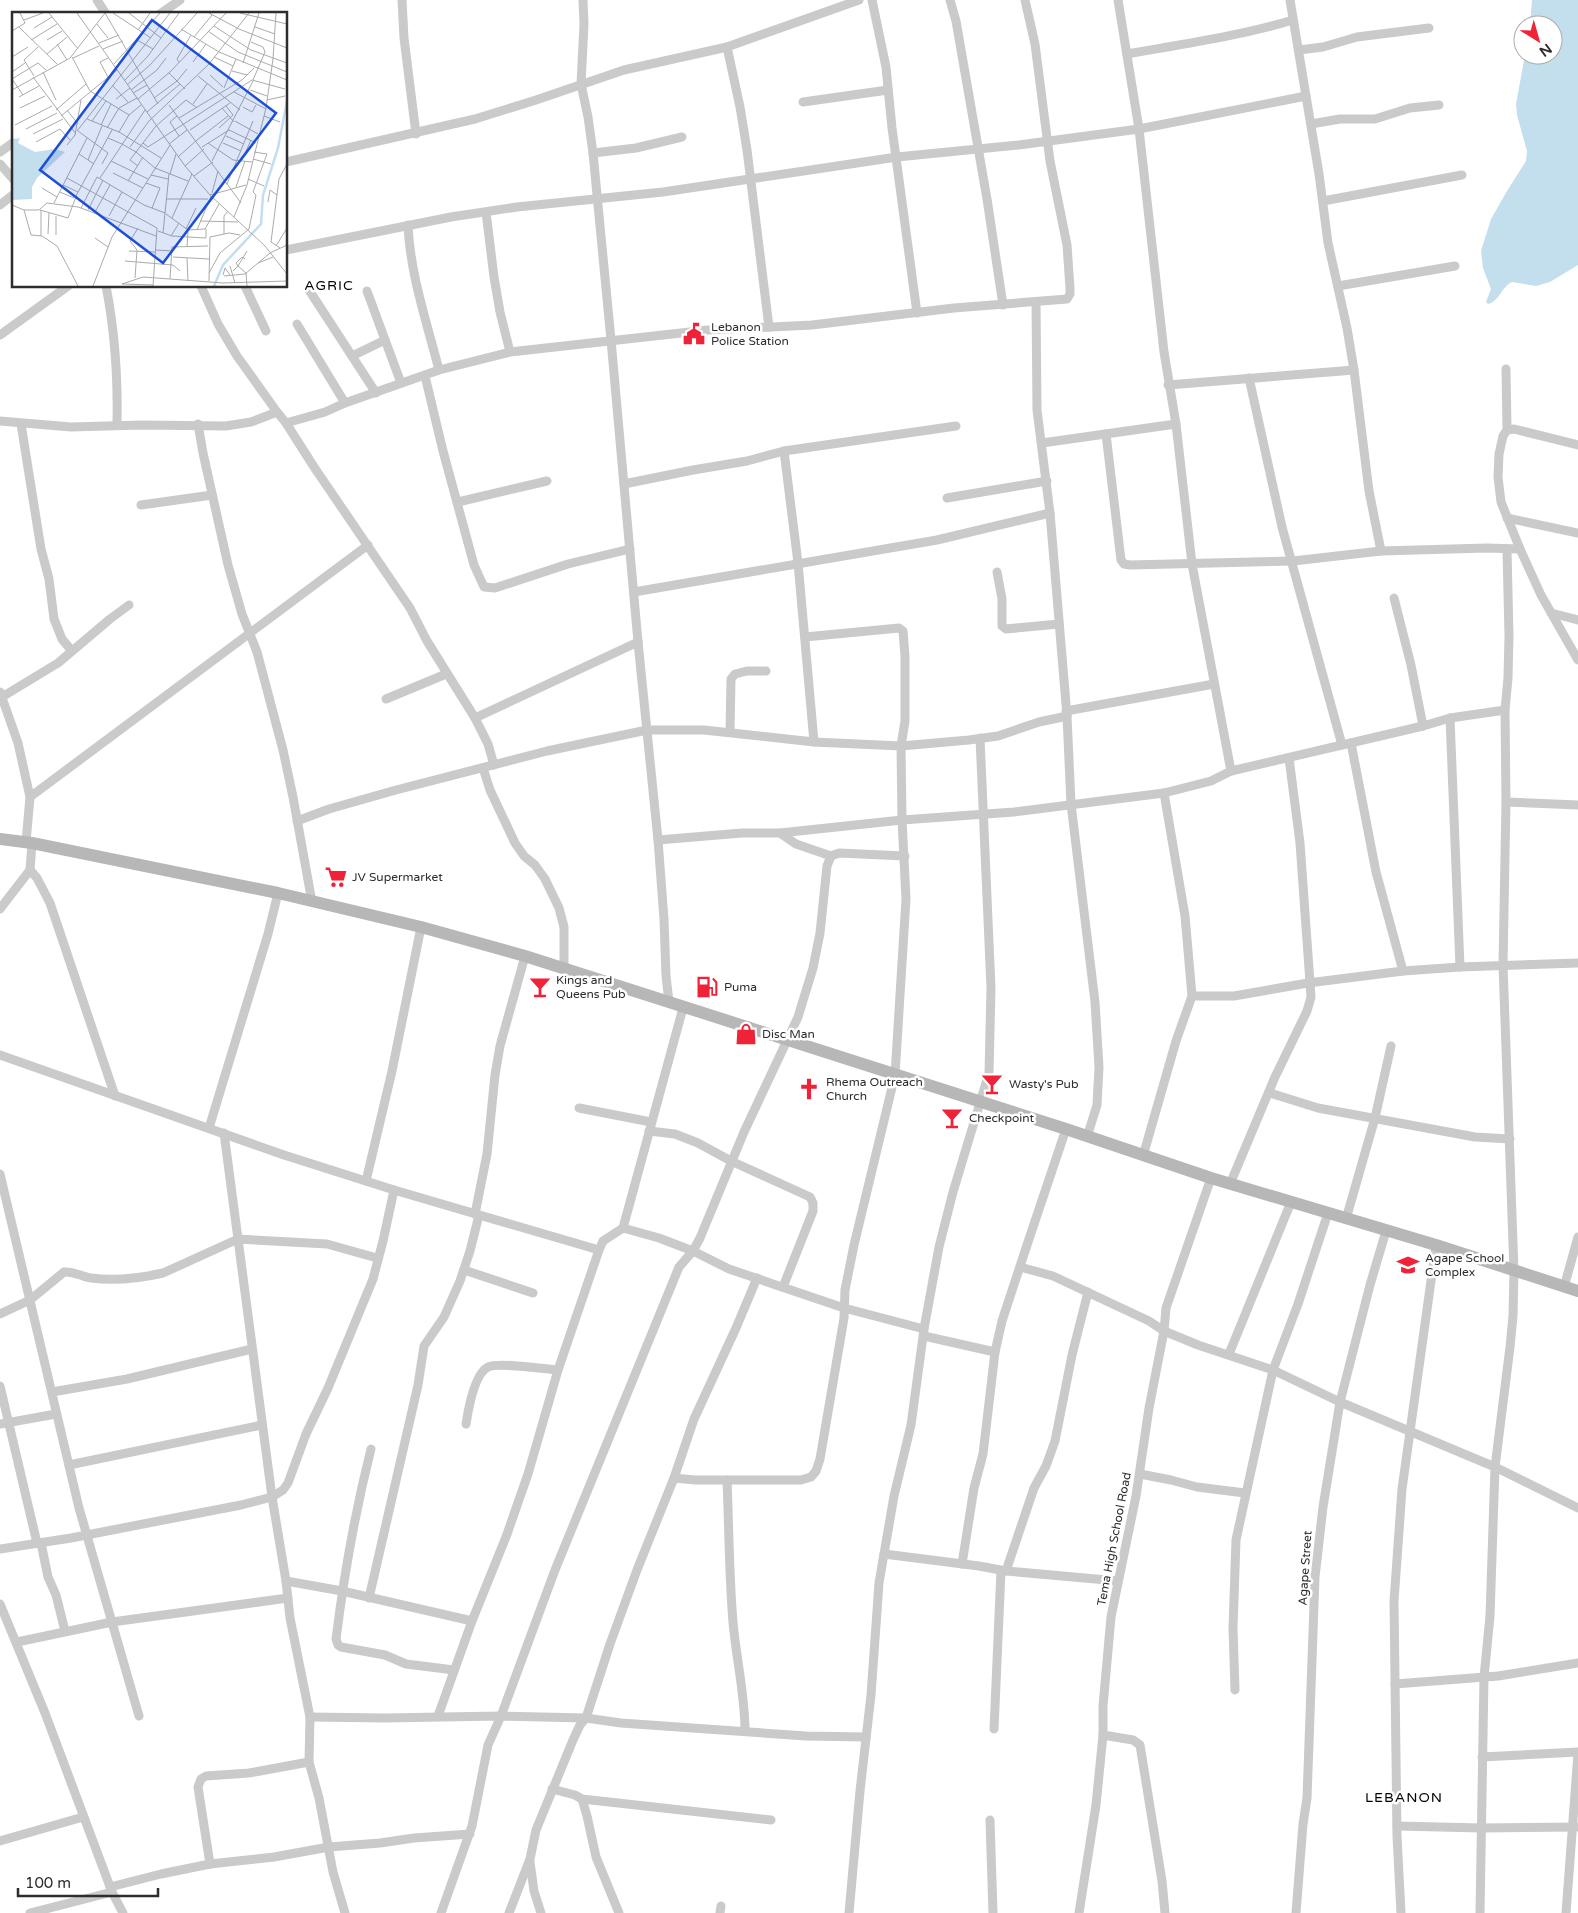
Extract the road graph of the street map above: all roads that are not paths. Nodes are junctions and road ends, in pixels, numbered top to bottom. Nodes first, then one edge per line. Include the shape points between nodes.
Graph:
1 (97, 0) edge
2 (180, 0) edge
3 (402, 0) edge
4 (583, 0) edge
5 (859, 0) edge
6 (872, 0) edge
7 (950, 0) edge
8 (1025, 0) edge
9 (1118, 0) edge
10 (1290, 0) edge
11 (105, 12) edge
12 (163, 12) edge
13 (1293, 20) junction
14 (1429, 28) dead end
15 (727, 47) junction
16 (1299, 50) junction
17 (1128, 54) junction
18 (581, 84) junction
19 (888, 90) junction
20 (1306, 96) junction
21 (803, 102) dead end
22 (1439, 105) dead end
23 (1311, 124) junction
24 (1139, 129) junction
25 (416, 134) junction
26 (682, 137) dead end
27 (1048, 140) junction
28 (12, 143) edge
29 (978, 148) junction
30 (0, 152) edge
31 (593, 154) junction
32 (897, 157) junction
33 (288, 162) edge
34 (0, 164) edge
35 (1462, 175) dead end
36 (12, 178) edge
37 (749, 178) junction
38 (12, 196) edge
39 (596, 199) junction
40 (1323, 201) junction
41 (0, 205) edge
42 (486, 212) junction
43 (408, 225) junction
44 (288, 250) edge
45 (1455, 266) dead end
46 (1338, 286) junction
47 (65, 288) edge
48 (106, 288) edge
49 (202, 288) edge
50 (246, 288) edge
51 (309, 290) dead end
52 (367, 291) dead end
53 (1036, 302) junction
54 (1003, 305) junction
55 (917, 313) junction
56 (297, 324) dead end
57 (769, 327) junction
58 (266, 331) dead end
59 (0, 335) edge
60 (385, 340) junction
61 (611, 340) junction
62 (510, 352) junction
63 (352, 356) junction
64 (1506, 369) dead end
65 (440, 370) junction
66 (1354, 370) junction
67 (425, 376) junction
68 (1250, 378) junction
69 (401, 383) junction
70 (1168, 385) junction
71 (376, 393) junction
72 (345, 403) junction
73 (277, 412) junction
74 (0, 421) edge
75 (286, 423) junction
76 (21, 424) junction
77 (198, 424) junction
78 (1176, 424) junction
79 (117, 426) junction
80 (956, 426) dead end
81 (1507, 430) junction
82 (1106, 434) junction
83 (1042, 443) junction
84 (1578, 445) edge
85 (784, 451) junction
86 (547, 481) dead end
87 (1047, 481) junction
88 (624, 484) junction
89 (212, 495) junction
90 (947, 498) dead end
91 (458, 502) junction
92 (141, 505) dead end
93 (1050, 514) junction
94 (1507, 518) junction
95 (1578, 533) edge
96 (368, 546) junction
97 (630, 549) junction
98 (1520, 549) junction
99 (1508, 550) junction
100 (1381, 551) junction
101 (1293, 561) junction
102 (798, 563) junction
103 (1192, 564) junction
104 (998, 572) dead end
105 (634, 592) junction
106 (1394, 598) dead end
107 (129, 606) dead end
108 (1551, 613) junction
109 (1578, 620) edge
110 (1059, 624) junction
111 (250, 634) junction
112 (805, 637) junction
113 (638, 642) junction
114 (72, 651) junction
115 (1578, 660) edge
116 (766, 672) dead end
117 (446, 674) junction
118 (1214, 684) junction
119 (1, 694) edge
120 (386, 699) dead end
121 (1505, 710) junction
122 (3, 711) edge
123 (1066, 714) junction
124 (475, 718) junction
125 (1450, 718) junction
126 (1423, 726) junction
127 (647, 730) junction
128 (730, 732) junction
129 (980, 738) junction
130 (814, 742) junction
131 (1346, 744) junction
132 (901, 746) junction
133 (1289, 758) junction
134 (494, 765) junction
135 (483, 768) junction
136 (1231, 771) junction
137 (1164, 793) junction
138 (30, 797) junction
139 (1506, 802) junction
140 (1071, 804) junction
141 (1578, 805) edge
142 (985, 815) junction
143 (902, 820) junction
144 (297, 821) junction
145 (780, 833) junction
146 (0, 839) edge
147 (658, 840) junction
148 (29, 843) junction
149 (832, 856) junction
150 (905, 856) junction
151 (30, 870) junction
152 (278, 893) junction
153 (312, 902) junction
154 (0, 909) edge
155 (421, 927) junction
156 (525, 956) junction
157 (1578, 963) edge
158 (1503, 965) junction
159 (1460, 967) junction
160 (564, 969) junction
161 (1403, 971) junction
162 (1308, 983) junction
163 (1192, 996) junction
164 (669, 1002) junction
165 (683, 1008) junction
166 (786, 1041) junction
167 (1392, 1046) dead end
168 (0, 1055) edge
169 (895, 1075) junction
170 (1270, 1093) junction
171 (115, 1096) junction
172 (981, 1102) junction
173 (579, 1108) dead end
174 (1375, 1118) junction
175 (650, 1127) junction
176 (209, 1128) junction
177 (1066, 1129) junction
178 (224, 1133) junction
179 (1087, 1137) junction
180 (1510, 1139) junction
181 (1143, 1156) junction
182 (731, 1161) junction
183 (0, 1174) edge
184 (1211, 1178) junction
185 (366, 1181) junction
186 (1230, 1184) junction
187 (394, 1190) junction
188 (1291, 1202) junction
189 (1328, 1213) junction
190 (477, 1215) junction
191 (1346, 1219) junction
192 (623, 1228) junction
193 (1386, 1231) junction
194 (1578, 1237) edge
195 (238, 1239) junction
196 (1436, 1245) junction
197 (599, 1250) junction
198 (693, 1251) junction
199 (377, 1258) junction
200 (1020, 1267) junction
201 (464, 1270) junction
202 (1514, 1270) junction
203 (757, 1278) junction
204 (783, 1287) junction
205 (1564, 1287) junction
206 (1578, 1291) edge
207 (1088, 1292) junction
208 (532, 1293) dead end
209 (30, 1300) junction
210 (844, 1308) junction
211 (0, 1314) edge
212 (1164, 1331) junction
213 (924, 1333) junction
214 (252, 1349) junction
215 (995, 1352) junction
216 (1229, 1354) junction
217 (558, 1370) junction
218 (1273, 1370) junction
219 (0, 1386) edge
220 (52, 1392) junction
221 (1340, 1402) junction
222 (56, 1414) junction
223 (4, 1423) edge
224 (466, 1424) dead end
225 (262, 1425) junction
226 (1410, 1430) junction
227 (371, 1449) dead end
228 (69, 1465) junction
229 (1495, 1467) junction
230 (1140, 1474) junction
231 (674, 1478) junction
232 (727, 1480) junction
233 (1245, 1493) junction
234 (272, 1497) junction
235 (1578, 1508) edge
236 (87, 1534) junction
237 (39, 1543) junction
238 (0, 1549) edge
239 (884, 1554) junction
240 (962, 1564) junction
241 (1004, 1571) junction
242 (286, 1581) junction
243 (1118, 1581) junction
244 (342, 1591) junction
245 (288, 1598) junction
246 (369, 1598) junction
247 (0, 1604) edge
248 (472, 1621) junction
249 (112, 1622) junction
250 (65, 1631) junction
251 (17, 1642) junction
252 (1578, 1663) edge
253 (454, 1670) junction
254 (1484, 1677) junction
255 (1395, 1684) junction
256 (1235, 1690) dead end
257 (139, 1716) dead end
258 (438, 1716) junction
259 (501, 1716) junction
260 (310, 1717) junction
261 (586, 1718) junction
262 (994, 1729) dead end
263 (745, 1731) junction
264 (1103, 1735) junction
265 (866, 1737) junction
266 (1578, 1753) edge
267 (1482, 1757) junction
268 (309, 1762) junction
269 (552, 1789) junction
270 (582, 1799) junction
271 (83, 1817) junction
272 (771, 1820) dead end
273 (990, 1820) dead end
274 (1397, 1826) junction
275 (1575, 1827) edge
276 (1482, 1828) junction
277 (470, 1834) junction
278 (0, 1841) edge
279 (329, 1846) junction
280 (530, 1859) junction
281 (210, 1864) junction
282 (111, 1890) junction
283 (30, 1913) edge
284 (123, 1913) edge
285 (345, 1913) edge
286 (440, 1913) edge
287 (509, 1913) edge
288 (541, 1913) edge
289 (619, 1913) edge
290 (850, 1913) edge
291 (993, 1913) edge
292 (1079, 1913) edge
293 (1165, 1913) edge
294 (1296, 1913) edge
295 (1402, 1913) edge
296 (1480, 1913) edge
297 (1566, 1913) edge

1 - 11 street
2 - 12 street
3 - 25 street
4 - 18 street
5 - 15 street
6 - 19 street
7 - 29 street
8 - 27 street via 1035,44
9 - 17 street
10 - 13 street
13 - 16 street
13 - 17 street
14 - 16 street via 1357,37
15 - 18 street via 624,70
15 - 37 street via 740,107
16 - 20 street
17 - 24 street
18 - 25 street via 475,119
18 - 31 street
19 - 21 street
19 - 32 street
20 - 23 street
20 - 24 street
22 - 23 street via 1410,108 1374,119 1340,119
23 - 40 street
24 - 27 street
24 - 70 street
25 - 33 street
26 - 31 street
27 - 29 street
27 - 53 street via 1067,245 1070,294 1060,301
28 - 30 street
29 - 32 street
29 - 54 street
31 - 39 street
32 - 37 street
32 - 55 street
34 - 36 street
35 - 40 street
37 - 39 street
37 - 57 street
38 - 41 street
39 - 42 street
39 - 61 street
40 - 46 street
42 - 43 street
42 - 62 street via 494,277
43 - 44 street
43 - 65 street via 418,290
45 - 46 street
46 - 66 street
47 - 59 street
48 - 79 street via 116,363
49 - 73 street via 237,356
50 - 58 street
51 - 63 street
52 - 60 street
53 - 54 street
53 - 83 street via 1037,410
54 - 55 street
55 - 57 street
56 - 72 street
57 - 61 street
60 - 63 street
60 - 69 street
61 - 62 street
61 - 88 street
62 - 65 street
63 - 71 street
64 - 81 street
65 - 67 street
66 - 68 street
66 - 100 street via 1369,491
67 - 69 street
67 - 91 street
68 - 70 street
68 - 101 street via 1282,526
69 - 71 street
70 - 78 street
71 - 72 street
72 - 75 street
73 - 75 street
73 - 77 street via 238,425
74 - 76 street
75 - 96 street
76 - 79 street
76 - 114 street via 52,612 58,631
77 - 79 street
77 - 89 street
78 - 82 street
78 - 103 street
80 - 85 street
81 - 84 street
81 - 94 street via 1499,454 1498,478
82 - 83 street
82 - 103 street via 1121,560 1130,565
83 - 87 street
85 - 88 street
85 - 102 street
86 - 91 street
87 - 90 street
87 - 93 street
88 - 97 street
89 - 92 street
89 - 111 street via 228,565
91 - 97 street via 474,565 484,587 489,589
93 - 102 street via 937,540
93 - 110 street
94 - 95 street
94 - 98 street
96 - 111 street
96 - 117 street via 410,608
97 - 105 street
98 - 99 street
98 - 108 street
99 - 100 street
99 - 121 street
100 - 101 street
101 - 103 street
101 - 131 street
102 - 105 street
102 - 112 street
103 - 118 street
104 - 110 street via 1002,626 1006,629
105 - 113 street
106 - 126 street
107 - 114 street
108 - 109 street
108 - 115 street
110 - 123 street
111 - 138 street
111 - 144 street via 283,750
112 - 130 street
112 - 132 street via 903,630 905,721
113 - 124 street
113 - 127 street
114 - 119 street via 58,663
116 - 128 street via 747,671 734,674 731,679
117 - 120 street
117 - 124 street
118 - 123 street
118 - 136 street
119 - 122 street
121 - 125 street
121 - 139 street
122 - 138 street via 18,742
123 - 129 street via 998,736
123 - 140 street
124 - 134 street
125 - 126 street
125 - 159 street
126 - 131 street
127 - 128 street
127 - 134 street
127 - 147 street
128 - 130 street
129 - 132 street
129 - 142 street
130 - 132 street
131 - 133 street
131 - 161 street
132 - 143 street
133 - 136 street
133 - 162 street via 1300,843
134 - 135 street
135 - 144 street via 396,790
135 - 160 street via 516,843 545,879 560,908 564,927
136 - 137 street via 1211,781
137 - 140 street
137 - 163 street via 1185,916
138 - 148 street
139 - 141 street
139 - 158 street
140 - 142 street
140 - 179 street via 1095,1002 1099,1067 1097,1105
142 - 143 street
142 - 172 street via 991,988 989,1073
143 - 145 street
143 - 150 street
144 - 153 street
145 - 147 street
145 - 149 street via 796,844
146 - 148 main road
147 - 164 street
148 - 151 street
148 - 152 main road
149 - 150 street via 839,853
149 - 166 street via 827,866 813,968 798,1017
150 - 169 street via 906,899
151 - 154 street
151 - 171 street via 50,903
152 - 153 main road
152 - 176 street
153 - 155 main road
155 - 156 main road
155 - 185 street
156 - 160 main road
156 - 190 street via 500,1046
157 - 158 street
158 - 159 street
158 - 180 street
159 - 161 street
160 - 164 main road
161 - 162 street
162 - 163 street via 1234,996
162 - 170 street via 1311,997 1307,1011
163 - 181 street
164 - 165 main road
165 - 166 main road
165 - 175 street
166 - 169 main road
166 - 182 street
167 - 174 street
168 - 171 street
169 - 172 main road
169 - 210 street via 854,1245
170 - 174 street via 1318,1108
170 - 186 street
171 - 176 street
172 - 177 main road
172 - 213 street via 951,1201
173 - 175 street
174 - 180 street via 1475,1137
174 - 191 street
175 - 182 street via 698,1143
175 - 192 street
176 - 178 street
177 - 179 main road
177 - 200 street
178 - 185 street via 284,1156
178 - 195 street
179 - 181 main road
180 - 202 street
181 - 184 main road
182 - 198 street
182 - 204 street via 804,1193 813,1203
183 - 209 street
184 - 186 main road
184 - 212 street, Tema High School Road via 1166,1308
185 - 187 street
186 - 188 main road
187 - 190 street
187 - 199 street
188 - 189 main road
188 - 216 street
189 - 191 main road
189 - 218 street
190 - 197 street
190 - 201 street
191 - 193 main road
192 - 197 street via 603,1241
192 - 198 street
193 - 196 main road
193 - 221 street, Agape Street
194 - 205 street
195 - 199 street via 326,1244
195 - 209 street via 151,1276 92,1278 64,1272
195 - 214 street
196 - 202 main road
196 - 226 street
197 - 217 street
198 - 203 street via 728,1269
198 - 259 street via 679,1267 630,1384 555,1570
199 - 234 street via 373,1279 288,1482
200 - 207 street via 1053,1276
200 - 215 street
201 - 208 street
201 - 246 street via 444,1317 424,1346 418,1386
202 - 205 main road
202 - 229 street via 1513,1316
203 - 204 street
203 - 231 street via 694,1420
204 - 210 street
205 - 206 main road
207 - 212 street
207 - 241 street via 1055,1441
209 - 211 street
209 - 220 street
210 - 213 street
210 - 232 street via 816,1471 811,1477 801,1480
212 - 216 street
212 - 230 street, Tema High School Road
213 - 215 street
213 - 239 street via 912,1416
214 - 220 street via 127,1379
214 - 225 street
215 - 240 street via 983,1454
216 - 218 street
217 - 224 street via 506,1365 487,1367 477,1383
217 - 248 street via 528,1474
218 - 221 street
218 - 233 street
219 - 223 street
220 - 222 street
221 - 226 street
221 - 294 street, Agape Street via 1315,1577 1307,1798
222 - 223 street
222 - 228 street
223 - 237 street
225 - 228 street
225 - 234 street
226 - 229 street
226 - 255 street via 1394,1601
227 - 244 street via 359,1494
228 - 236 street
229 - 235 street
229 - 254 street via 1490,1616
230 - 233 street via 1197,1487
230 - 243 street, Tema High School Road
231 - 232 street
231 - 261 street via 634,1579
232 - 263 street via 732,1619 745,1709
233 - 256 street via 1236,1540
234 - 236 street
234 - 242 street
236 - 237 street
236 - 249 street
237 - 238 street
237 - 250 street
239 - 240 street
239 - 265 street
240 - 241 street
241 - 243 street
241 - 262 street
242 - 244 street
242 - 245 street
243 - 264 street, Tema High School Road via 1110,1617
244 - 246 street
244 - 253 street via 338,1645 385,1655 406,1664
245 - 249 street
245 - 260 street
246 - 248 street
247 - 251 street
248 - 253 street
249 - 250 street
249 - 257 street
250 - 251 street
251 - 271 street
252 - 254 street
253 - 258 street
254 - 255 street
254 - 267 street
255 - 274 street
258 - 259 street
258 - 260 street
259 - 261 street
259 - 277 street via 488,1746
260 - 268 street
261 - 263 street
261 - 269 street
263 - 265 street
264 - 292 street, Tema High School Road
264 - 293 street via 1133,1740 1140,1745
265 - 290 street
266 - 267 street
266 - 275 street
267 - 276 street
268 - 279 street
268 - 281 street via 201,1779 198,1787
269 - 270 street
269 - 280 street via 536,1830
270 - 272 street
270 - 289 street via 596,1857
271 - 278 street
271 - 282 street
273 - 291 street
274 - 276 street
274 - 295 street
275 - 276 street
275 - 297 street
276 - 296 street
277 - 279 street
277 - 286 street
279 - 281 street via 274,1857
279 - 285 street
280 - 287 street
280 - 288 street
281 - 282 street via 162,1874
282 - 283 street
282 - 284 street

